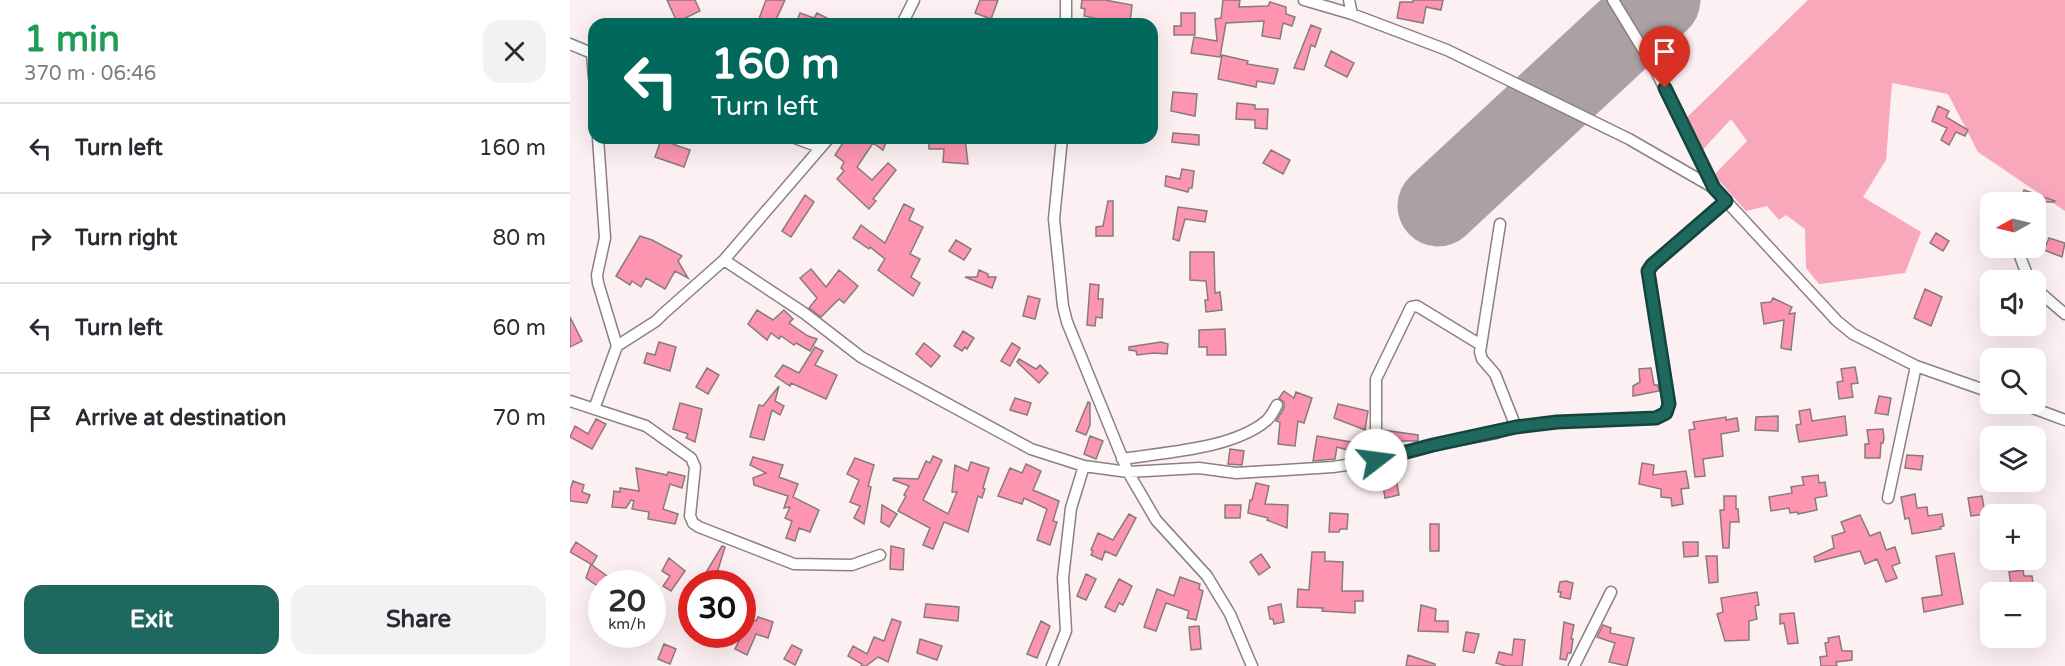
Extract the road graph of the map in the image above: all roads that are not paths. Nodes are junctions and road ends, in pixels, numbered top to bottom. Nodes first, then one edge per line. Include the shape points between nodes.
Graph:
1 (914, 0) edge
2 (1066, 0) edge
3 (1304, 0) edge
4 (1349, 0) edge
5 (1613, 0) edge
6 (1352, 14) junction
7 (905, 18) edge
8 (1066, 18) edge
9 (570, 44) edge
10 (588, 51) edge
11 (598, 144) edge
12 (811, 144) edge
13 (822, 144) edge
14 (1061, 144) edge
15 (819, 147) junction
16 (1714, 188) junction
17 (1726, 201) junction
18 (1500, 224) dead end
19 (724, 260) junction
20 (2046, 298) edge
21 (2065, 314) edge
22 (1481, 345) junction
23 (617, 346) junction
24 (1916, 366) junction
25 (1980, 388) edge
26 (570, 401) edge
27 (1277, 405) dead end
28 (594, 409) junction
29 (2046, 413) edge
30 (2065, 420) edge
31 (1516, 427) junction
32 (1122, 459) junction
33 (1376, 460) junction
34 (1084, 466) junction
35 (1128, 472) junction
36 (1888, 498) dead end
37 (880, 555) dead end
38 (1611, 592) dead end
39 (1052, 666) edge
40 (1251, 666) edge
41 (1574, 666) edge

1 - 7 street
2 - 8 street
3 - 6 street
4 - 6 street
5 - 16 street via 1655,69
6 - 16 street via 1447,50 1629,139
9 - 10 street
11 - 23 street via 604,238 597,275
12 - 15 street
13 - 15 street
14 - 32 street via 1054,219 1063,306
15 - 19 street
16 - 17 street
17 - 24 street via 1844,328
17 - 31 street via 1648,271 1669,404 1666,413 1656,418
18 - 22 street
19 - 23 street via 656,321
19 - 34 street via 861,357 1031,449
20 - 21 street
22 - 31 street via 1480,356 1493,370
22 - 33 street via 1417,306 1412,307 1376,379
23 - 28 street
24 - 25 street
24 - 36 street
26 - 28 street
27 - 32 street via 1268,420 1236,438
28 - 37 street via 646,426 691,458 695,467 690,516 699,527 794,564 852,565
29 - 30 street
31 - 33 street
32 - 35 street
33 - 35 street via 1243,472 1199,468
34 - 35 street
34 - 39 street via 1071,508 1063,578 1066,631
35 - 40 street via 1156,520 1207,576 1230,614
38 - 41 street

